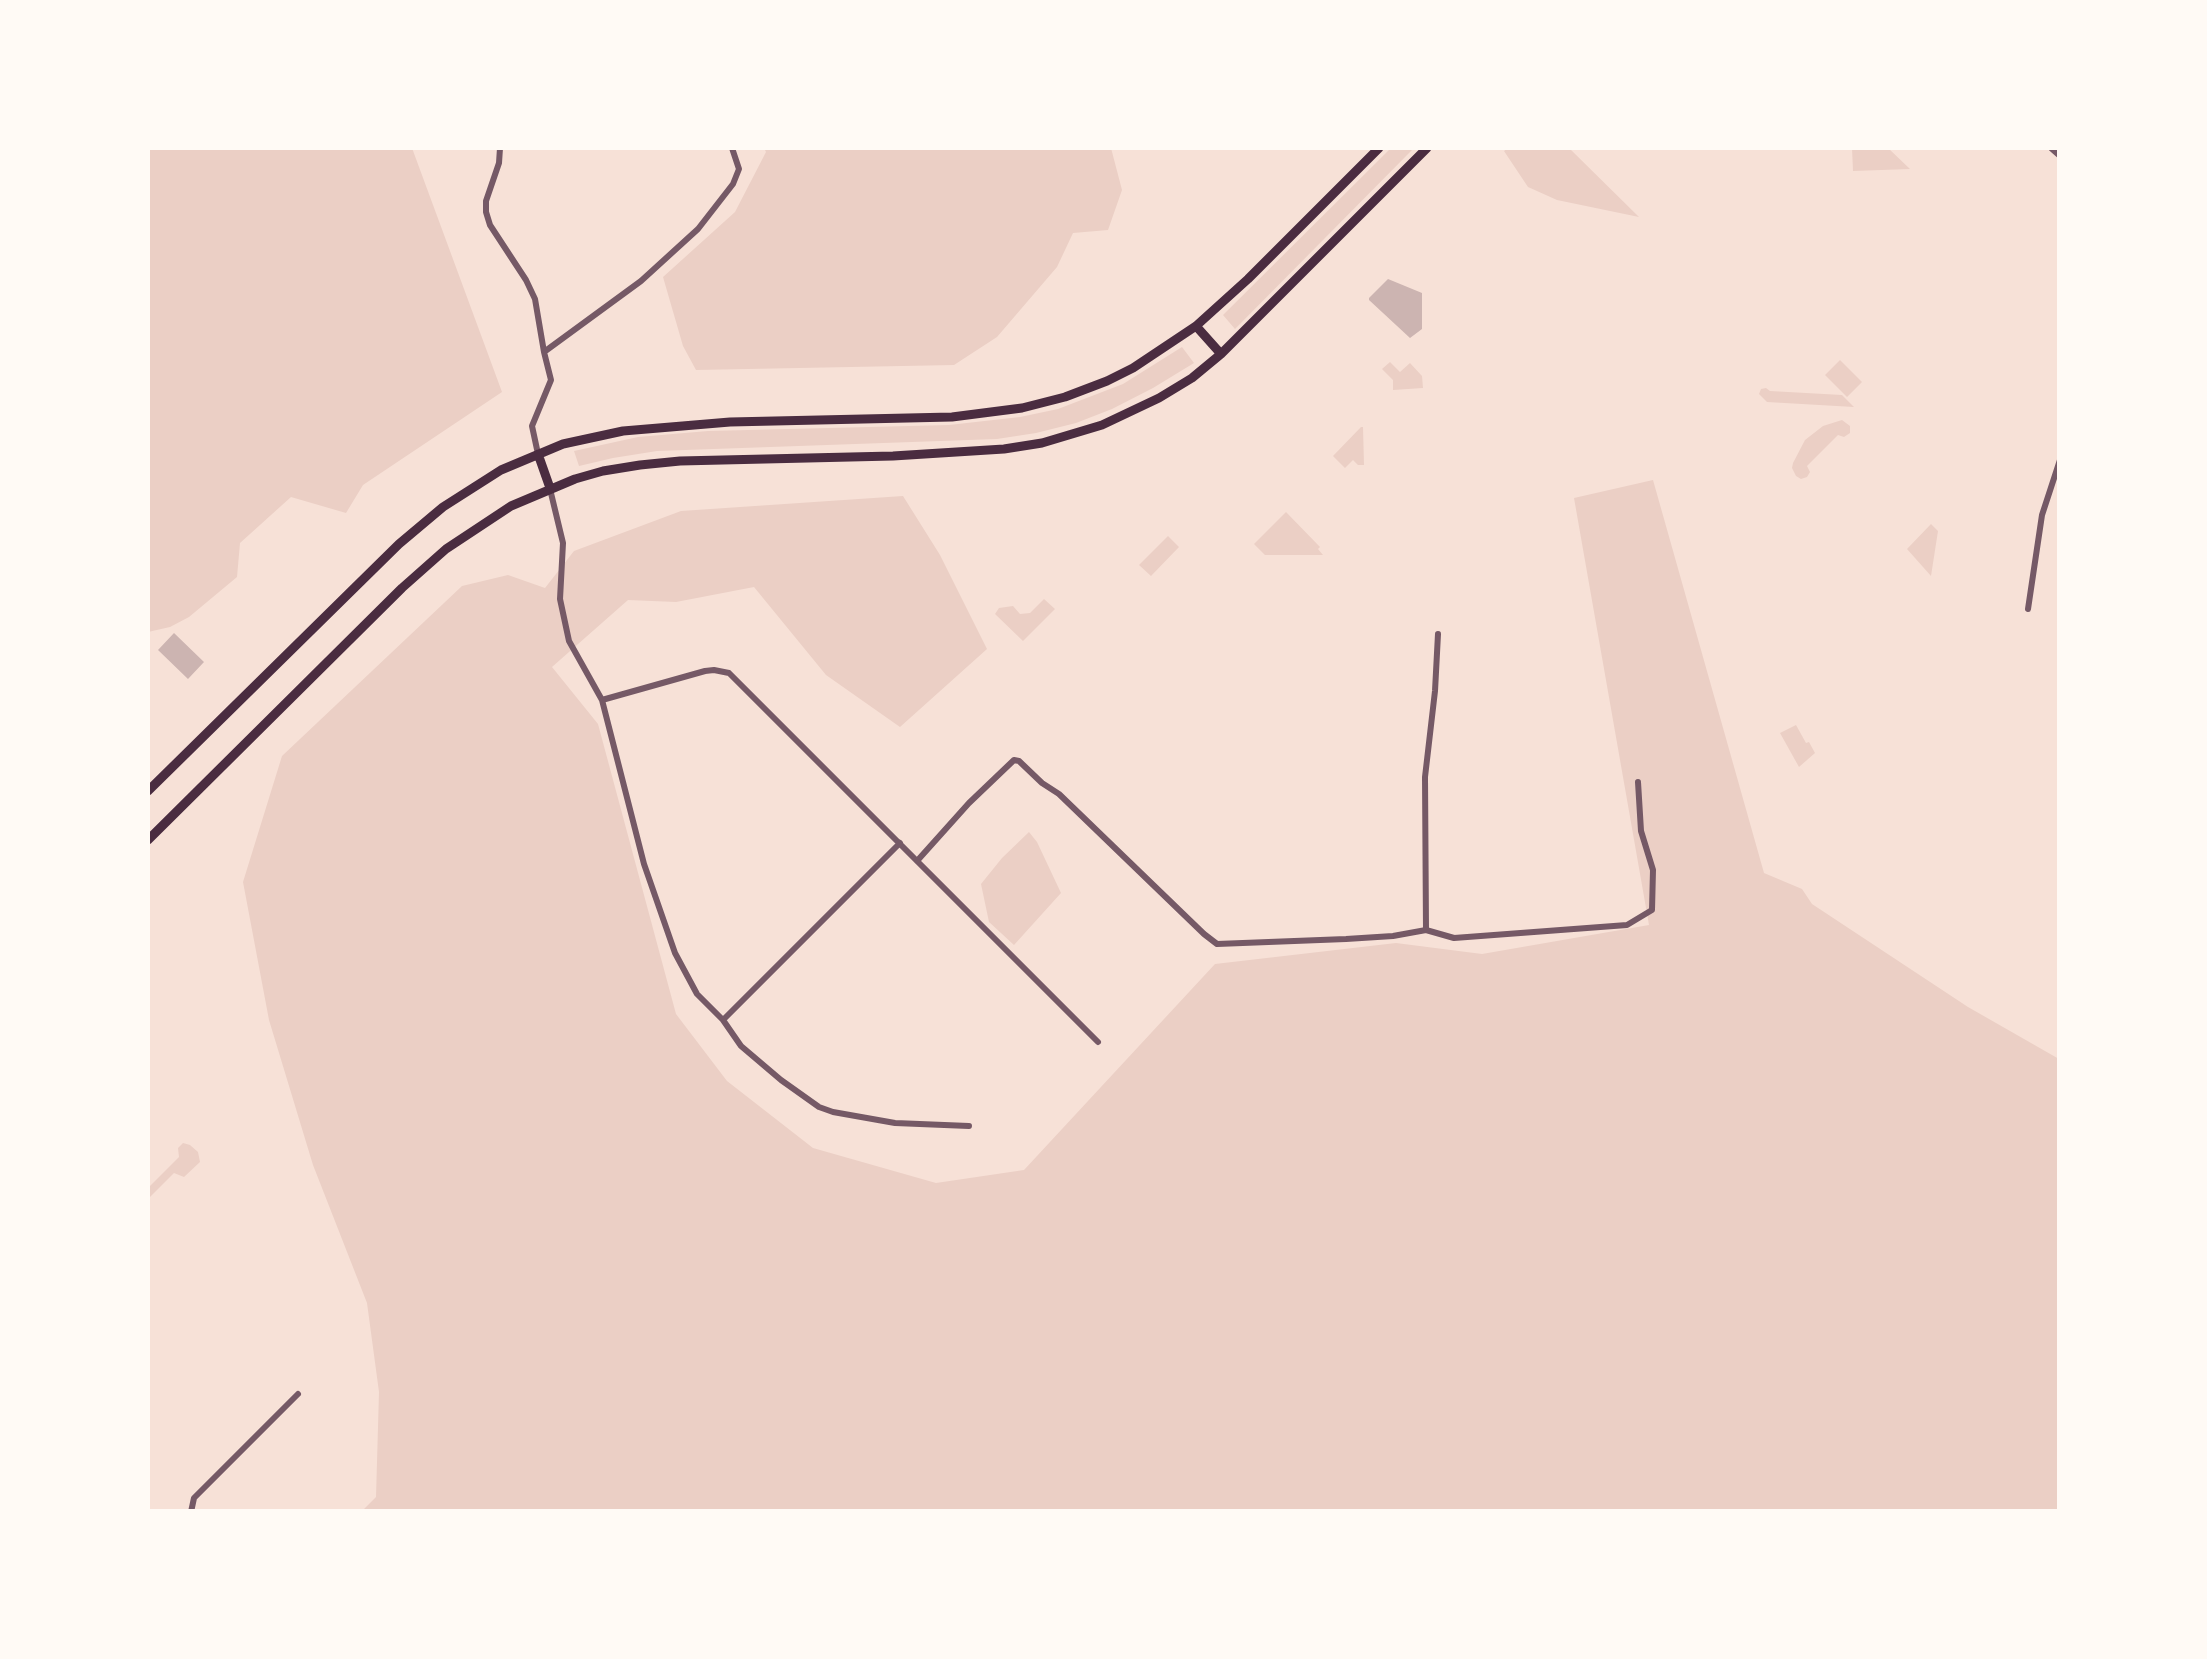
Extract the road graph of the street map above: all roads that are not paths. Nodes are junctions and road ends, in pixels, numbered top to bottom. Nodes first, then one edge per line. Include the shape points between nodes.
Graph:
1 (500, 148) edge
2 (732, 148) edge
3 (1378, 148) edge
4 (1427, 148) edge
5 (2051, 148) edge
6 (2060, 156) edge
7 (1196, 326) junction
8 (544, 352) junction
9 (1221, 354) junction
10 (538, 454) junction
11 (2060, 460) edge
12 (550, 488) junction
13 (2028, 610) dead end
14 (1438, 634) dead end
15 (602, 700) junction
16 (1638, 782) dead end
17 (148, 791) edge
18 (148, 840) edge
19 (900, 843) junction
20 (917, 860) junction
21 (1426, 930) junction
22 (723, 1020) junction
23 (1098, 1042) dead end
24 (970, 1126) dead end
25 (298, 1394) dead end
26 (191, 1512) edge

1 - 8 street via 486,212 535,299
2 - 8 street via 738,169 733,184 698,229 641,281
3 - 7 main road
4 - 9 main road
5 - 6 street
7 - 9 main road
7 - 10 main road via 1107,381 1022,408 952,417 663,426
8 - 10 street via 551,380 532,426
9 - 12 main road via 1124,416 1042,443 893,456 680,461 603,471
10 - 12 main road
10 - 17 main road via 476,484 399,544
11 - 13 street via 2042,515
12 - 15 street via 563,543 560,599 569,641
12 - 18 main road via 446,548
14 - 21 street via 1425,778
15 - 19 street via 705,671 729,673
15 - 22 street via 644,864 675,953 697,994
16 - 21 street via 1641,831 1653,870 1652,910 1627,926 1454,938
19 - 20 street
19 - 22 street
20 - 21 street via 1014,760 1059,794 1217,944
20 - 23 street
22 - 24 street via 741,1046 819,1107 896,1123
25 - 26 street via 194,1498

